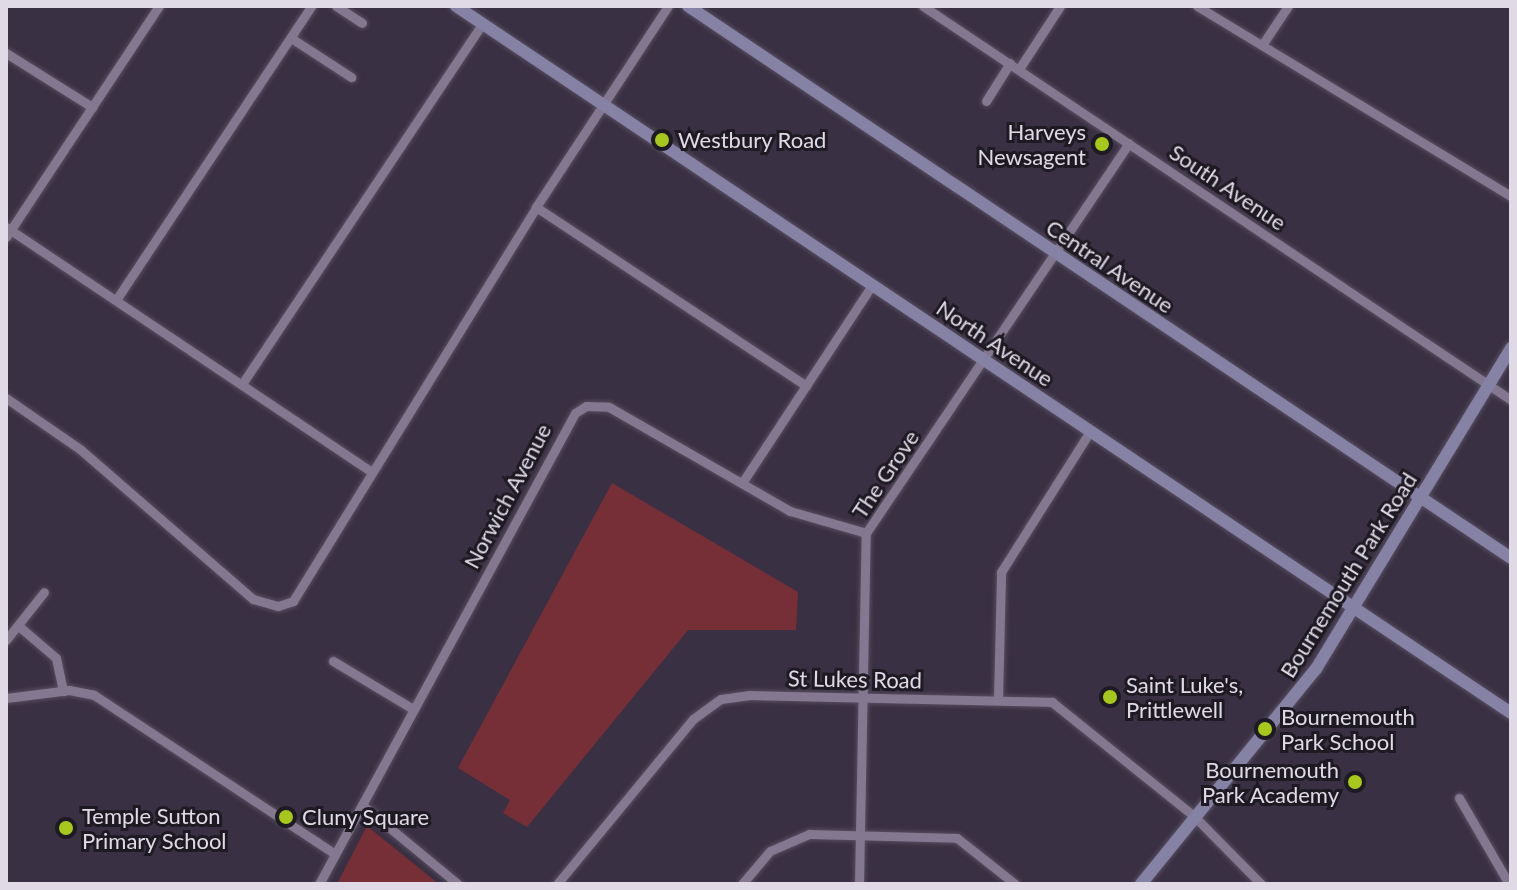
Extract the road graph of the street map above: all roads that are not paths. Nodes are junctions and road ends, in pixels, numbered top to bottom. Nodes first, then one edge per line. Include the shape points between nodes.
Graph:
1 (159, 6) edge
2 (311, 6) edge
3 (336, 6) edge
4 (456, 6) edge
5 (668, 6) edge
6 (688, 6) edge
7 (923, 6) edge
8 (1060, 6) edge
9 (1197, 6) edge
10 (1288, 6) edge
11 (362, 23) dead end
12 (482, 24) junction
13 (291, 38) junction
14 (1262, 45) junction
15 (6, 53) edge
16 (1014, 66) junction
17 (351, 77) dead end
18 (986, 101) dead end
19 (602, 105) junction
20 (92, 107) junction
21 (1129, 143) junction
22 (1511, 196) edge
23 (536, 207) junction
24 (7, 231) edge
25 (1054, 254) junction
26 (872, 285) junction
27 (116, 300) junction
28 (1511, 348) edge
29 (983, 359) junction
30 (242, 384) junction
31 (806, 386) junction
32 (1489, 386) junction
33 (6, 398) edge
34 (1511, 400) edge
35 (1090, 431) junction
36 (370, 471) junction
37 (742, 483) junction
38 (1421, 497) junction
39 (866, 533) junction
40 (1511, 558) edge
41 (44, 592) dead end
42 (1354, 608) junction
43 (21, 628) junction
44 (6, 640) edge
45 (333, 661) dead end
46 (63, 691) junction
47 (862, 697) junction
48 (6, 698) edge
49 (998, 699) junction
50 (413, 709) junction
51 (1511, 713) edge
52 (1459, 798) dead end
53 (362, 805) junction
54 (1195, 817) junction
55 (860, 834) junction
56 (334, 853) junction
57 (1253, 874) junction
58 (319, 884) edge
59 (458, 884) edge
60 (557, 884) edge
61 (742, 884) edge
62 (859, 884) edge
63 (1015, 884) edge
64 (1141, 884) edge
65 (1245, 884) edge
66 (1261, 884) edge
67 (1509, 884) edge

1 - 20 street
2 - 13 street
3 - 11 street
4 - 12 street, North Avenue
5 - 19 street
6 - 25 street, Central Avenue
7 - 16 street, South Avenue
8 - 16 street
9 - 14 street
10 - 14 street
12 - 19 street, North Avenue
12 - 30 street
13 - 17 street
13 - 27 street
14 - 22 street
15 - 20 street
16 - 18 street
16 - 21 street, South Avenue
19 - 23 street
19 - 26 street, North Avenue
20 - 24 street
21 - 25 street, The Grove
21 - 32 street, South Avenue
23 - 31 street
23 - 36 street
24 - 27 street
25 - 29 street, The Grove
25 - 38 street, Central Avenue
26 - 29 street, North Avenue
26 - 31 street
27 - 30 street
28 - 32 street, Bournemouth Park Road
29 - 35 street, North Avenue
29 - 39 street, The Grove
30 - 36 street
31 - 37 street
32 - 34 street, South Avenue
32 - 38 street, Bournemouth Park Road
33 - 36 street via 81,450 253,599 278,606 301,594
35 - 42 street, North Avenue
35 - 49 street via 1001,572
37 - 39 street, Norwich Avenue via 802,516
37 - 50 street, Norwich Avenue via 609,407 586,406 575,413
38 - 40 street, Central Avenue
38 - 42 street, Bournemouth Park Road
39 - 47 street, The Grove
41 - 43 street
42 - 51 street, North Avenue
42 - 54 street, Bournemouth Park Road via 1313,674
43 - 44 street
43 - 46 street via 56,658
45 - 50 street
46 - 48 street
46 - 56 street via 94,695
47 - 49 street, St Lukes Road
47 - 55 street, The Grove
47 - 60 street, St Lukes Road via 750,695 712,703 693,719
49 - 54 street, St Lukes Road via 1044,700 1065,709
50 - 53 street, Norwich Avenue
52 - 67 street
53 - 56 street, Norwich Avenue
53 - 59 street
54 - 57 street, St Lukes Road
54 - 64 street, Bournemouth Park Road
55 - 61 street via 809,834 786,840
55 - 62 street, The Grove
55 - 63 street via 957,838
56 - 58 street, Norwich Avenue
57 - 65 street
57 - 66 street, St Lukes Road

